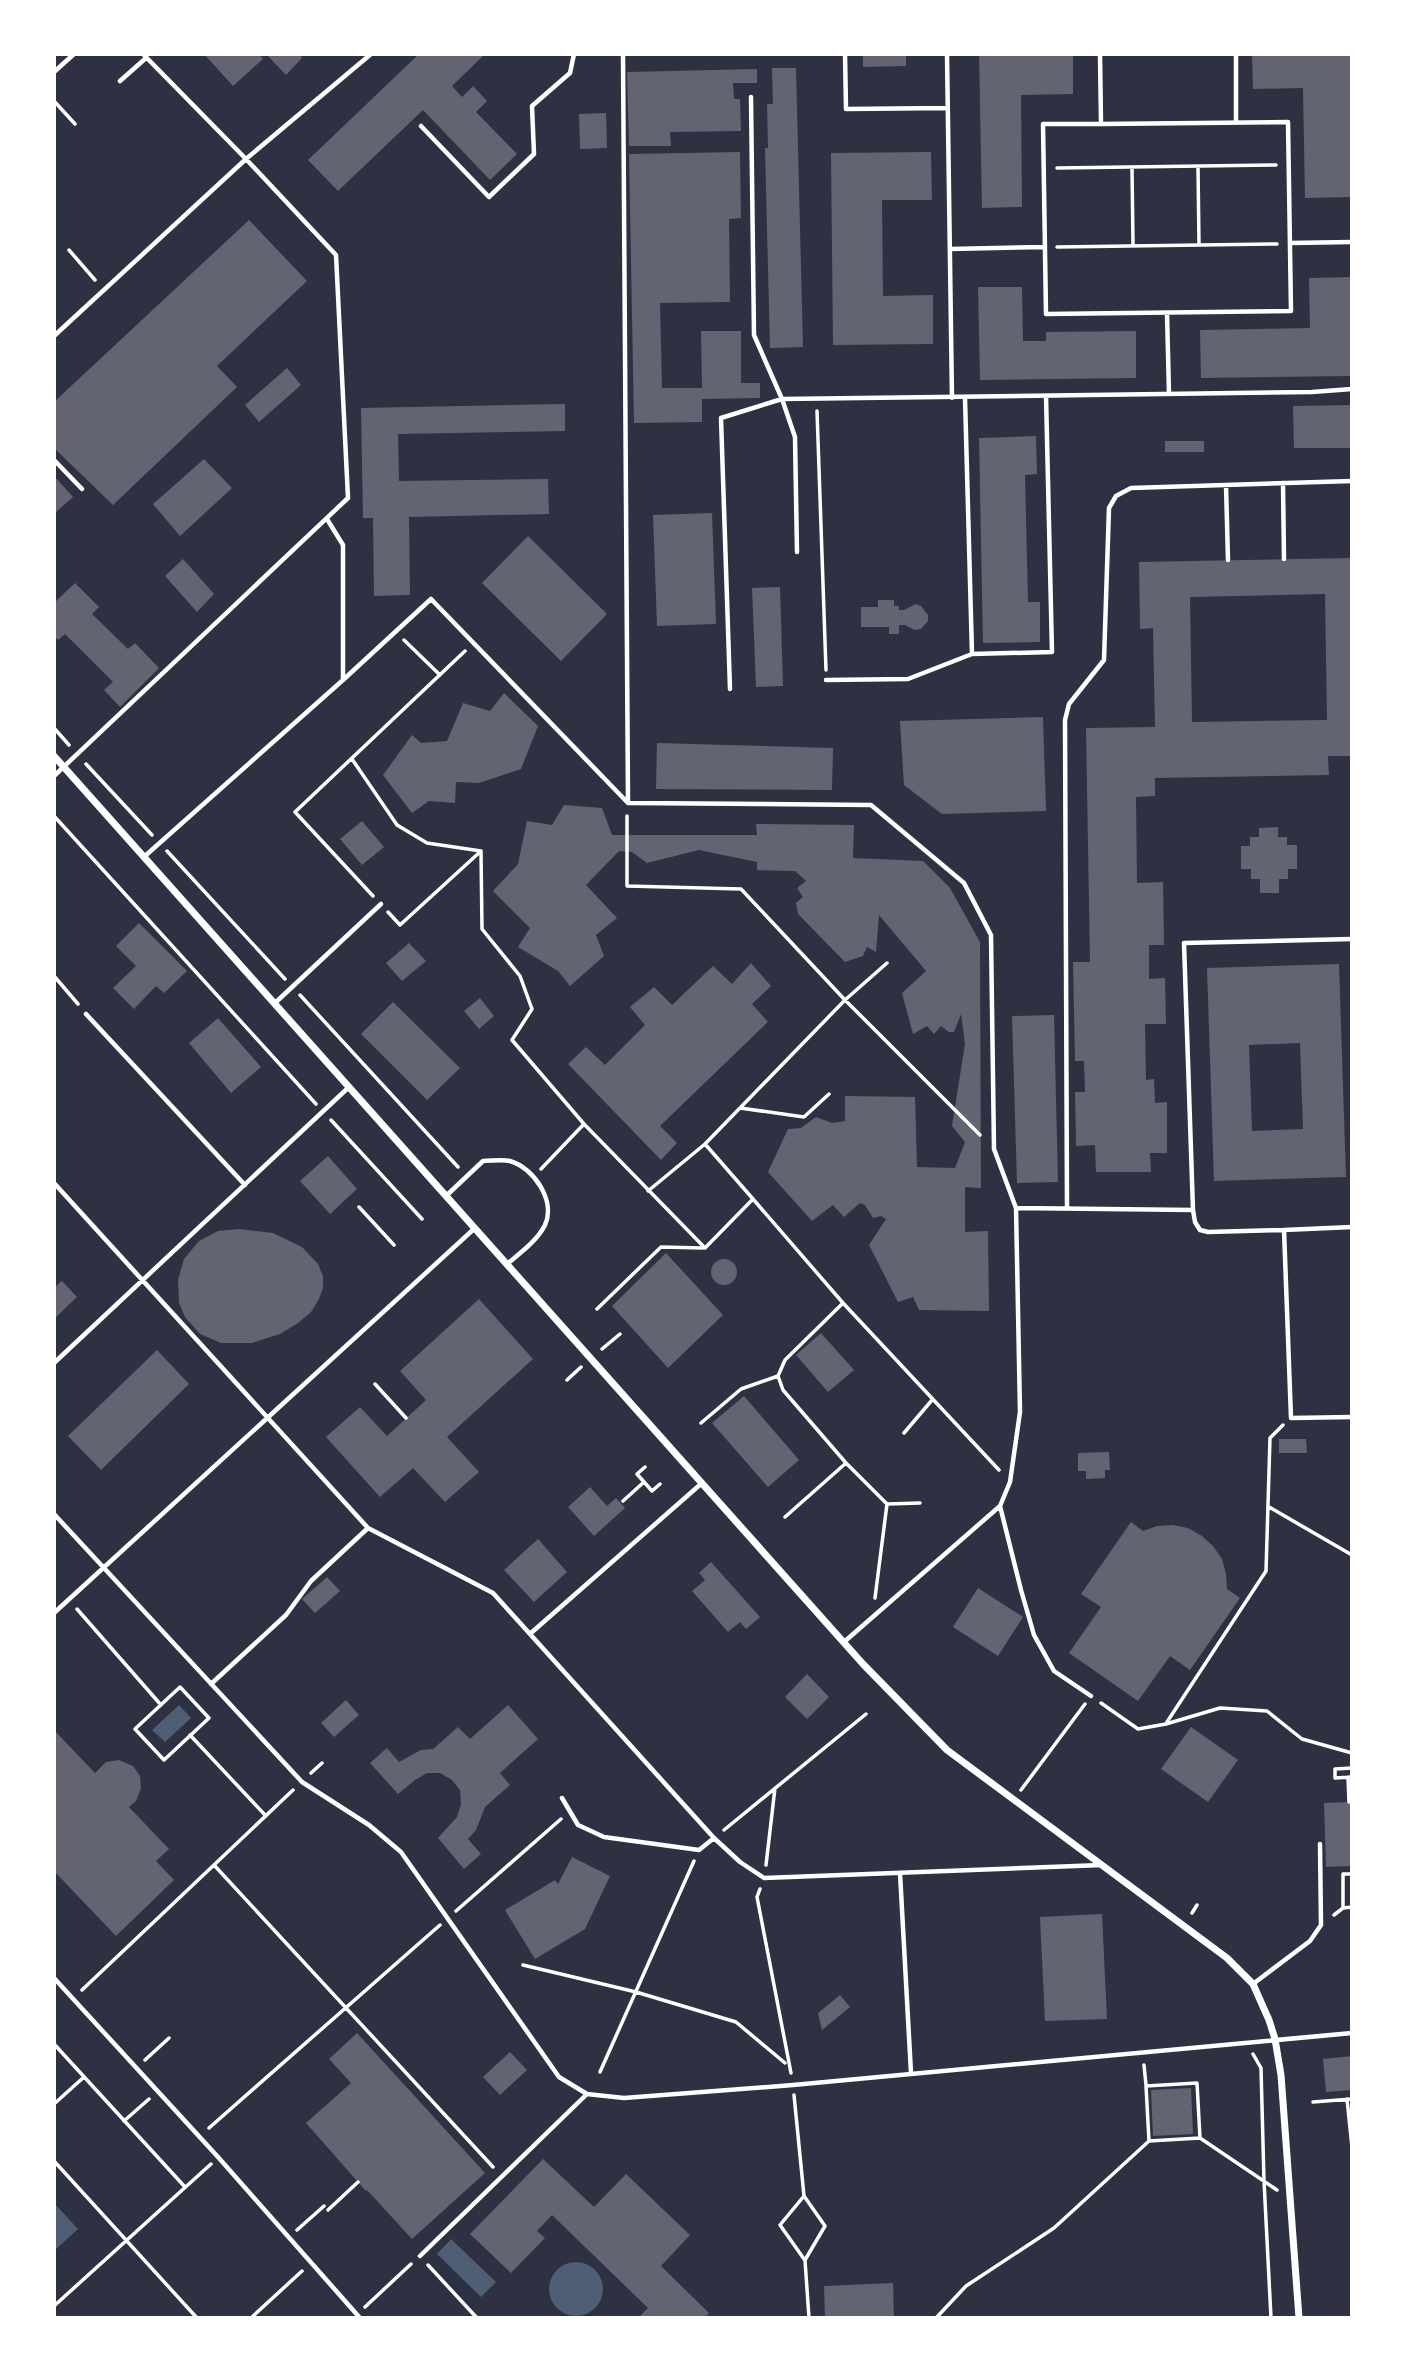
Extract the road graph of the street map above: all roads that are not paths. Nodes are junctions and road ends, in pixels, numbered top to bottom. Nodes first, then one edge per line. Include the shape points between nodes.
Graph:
1 (74, 54) edge
2 (371, 54) edge
3 (575, 54) edge
4 (623, 54) edge
5 (845, 54) edge
6 (947, 54) edge
7 (1100, 54) edge
8 (1236, 54) edge
9 (144, 56) edge
10 (54, 72) edge
11 (120, 81) dead end
12 (751, 97) dead end
13 (948, 108) junction
14 (1236, 122) junction
15 (1101, 124) junction
16 (421, 126) dead end
17 (246, 159) junction
18 (1352, 242) edge
19 (1290, 243) junction
20 (1045, 247) junction
21 (950, 249) junction
22 (1167, 313) junction
23 (54, 336) edge
24 (1352, 389) edge
25 (1168, 394) junction
26 (1046, 396) junction
27 (965, 397) junction
28 (952, 398) junction
29 (782, 399) junction
30 (54, 460) edge
31 (1352, 481) edge
32 (1283, 483) junction
33 (1226, 485) junction
34 (82, 489) dead end
35 (327, 519) junction
36 (797, 552) dead end
37 (1284, 559) dead end
38 (1228, 560) dead end
39 (972, 654) junction
40 (343, 680) junction
41 (826, 680) road end
42 (730, 689) dead end
43 (54, 756) edge
44 (64, 767) junction
45 (54, 776) edge
46 (628, 803) junction
47 (144, 857) junction
48 (381, 904) road end
49 (1352, 939) edge
50 (274, 1004) junction
51 (86, 1014) road end
52 (349, 1087) junction
53 (54, 1183) edge
54 (245, 1185) junction
55 (446, 1196) junction
56 (1016, 1208) junction
57 (1067, 1208) junction
58 (1193, 1210) junction
59 (1352, 1227) edge
60 (475, 1228) junction
61 (1284, 1230) junction
62 (507, 1264) junction
63 (143, 1280) junction
64 (54, 1363) edge
65 (1352, 1417) edge
66 (268, 1419) junction
67 (703, 1482) junction
68 (1000, 1506) junction
69 (54, 1514) edge
70 (368, 1528) junction
71 (104, 1568) junction
72 (54, 1613) edge
73 (531, 1633) junction
74 (844, 1642) junction
75 (211, 1684) junction
76 (1091, 1696) road end
77 (562, 1798) dead end
78 (714, 1838) junction
79 (1320, 1844) dead end
80 (1104, 1865) junction
81 (900, 1872) junction
82 (54, 1978) edge
83 (1252, 1983) junction
84 (1352, 2032) edge
85 (1275, 2039) junction
86 (911, 2073) junction
87 (587, 2094) junction
88 (420, 2256) road end
89 (358, 2316) edge
90 (1299, 2318) edge

1 - 10 lane
2 - 17 lane
3 - 16 lane via 570,73 532,106 534,154 489,197
4 - 46 lane
5 - 13 lane via 846,109
6 - 13 lane
7 - 15 lane
8 - 14 lane
9 - 11 lane
9 - 17 lane
12 - 29 lane via 754,335
13 - 21 lane
14 - 15 lane
14 - 19 lane via 1288,122
15 - 20 lane via 1043,124
17 - 23 lane
17 - 35 lane via 336,255 348,498
18 - 19 lane
19 - 22 lane via 1291,311
20 - 21 lane
20 - 22 lane via 1046,314
21 - 28 lane
22 - 25 lane
24 - 25 lane
25 - 26 lane
26 - 27 lane
26 - 39 lane via 1052,652
27 - 28 lane
27 - 39 lane
28 - 29 lane
29 - 36 lane via 794,437
29 - 42 lane via 720,418
30 - 34 lane
31 - 32 lane
32 - 33 lane
32 - 37 lane
33 - 38 lane
33 - 57 lane via 1131,488 1116,496 1109,509 1104,660 1069,704 1065,720
35 - 40 lane via 343,545
35 - 44 lane
39 - 41 lane via 908,679
40 - 46 lane via 431,598
40 - 47 lane
43 - 44 street
44 - 45 lane
44 - 47 street
46 - 56 lane via 871,805 964,883 991,935 994,1149
47 - 50 street
48 - 50 lane
49 - 58 lane via 1184,943
50 - 52 street
51 - 54 lane
52 - 54 lane
52 - 55 street
53 - 63 lane
54 - 63 lane
55 - 60 street
55 - 62 lane via 483,1161 510,1161 535,1176 548,1203 546,1224
56 - 57 lane
56 - 68 lane via 1020,1412 1010,1482
57 - 58 lane
58 - 61 lane via 1203,1231
59 - 61 lane
60 - 62 street
60 - 66 lane
61 - 65 lane via 1291,1418
62 - 67 street
63 - 64 lane
63 - 66 lane
66 - 70 lane
66 - 71 lane
67 - 73 lane
67 - 74 street
68 - 74 lane
68 - 76 lane via 1034,1635 1054,1671
69 - 71 lane
70 - 73 lane via 493,1592
70 - 75 lane via 311,1581 286,1615
71 - 72 lane
71 - 75 lane
73 - 78 lane
74 - 80 street via 947,1751
75 - 87 lane via 302,1782 369,1825 401,1852 559,2077
77 - 78 lane via 578,1825 604,1837 699,1850
78 - 81 lane via 764,1878
79 - 83 lane via 1321,1925 1310,1941
80 - 81 lane
80 - 83 street via 1227,1958
81 - 86 lane
82 - 89 lane
83 - 85 street
84 - 85 lane
85 - 86 lane
85 - 90 street
86 - 87 lane via 624,2098
87 - 88 lane

